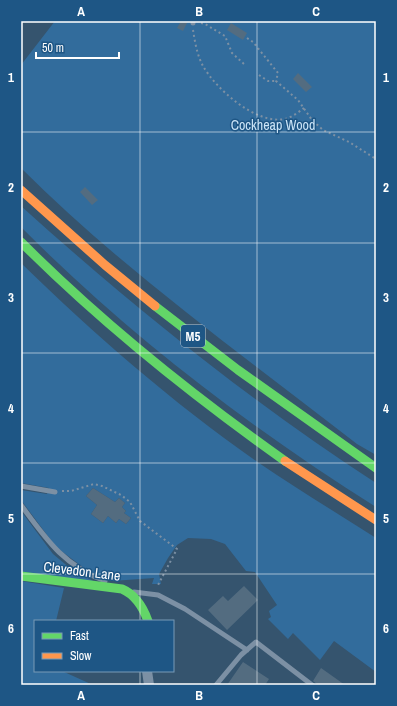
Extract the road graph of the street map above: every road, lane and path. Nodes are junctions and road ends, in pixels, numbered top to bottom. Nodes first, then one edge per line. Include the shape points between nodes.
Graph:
1 (193, 22) edge
2 (248, 38) dead end
3 (244, 64) dead end
4 (259, 75) dead end
5 (276, 81) junction
6 (304, 108) junction
7 (376, 159) edge
8 (21, 190) edge
9 (21, 242) edge
10 (376, 468) edge
11 (21, 486) edge
12 (55, 492) joint
13 (21, 505) edge
14 (376, 520) edge
15 (21, 576) edge
16 (116, 588) junction
17 (128, 592) junction
18 (154, 594) junction
19 (148, 620) edge
20 (247, 650) junction
21 (146, 672) edge
22 (149, 685) edge
23 (216, 685) edge
24 (312, 685) edge

1 - 3 path via 204,24 225,36 232,52
1 - 6 path via 202,65 222,91 242,106 274,119 286,118
2 - 5 path via 278,73
4 - 5 path via 268,81
5 - 6 path
6 - 7 path via 323,130
8 - 10 main road, M5 via 91,254 171,320 247,378
9 - 14 main road via 79,297 167,372 251,436
11 - 12 lane
12 - 18 path via 71,491 94,484 102,486 130,502 140,521 177,549
13 - 16 lane via 65,559
15 - 16 main road, Clevedon Lane
16 - 17 main road, Clevedon Lane
17 - 18 lane
17 - 19 main road, Clevedon Lane via 139,601
18 - 20 lane via 200,617 211,628
20 - 23 lane
20 - 24 lane via 256,642
21 - 22 street

